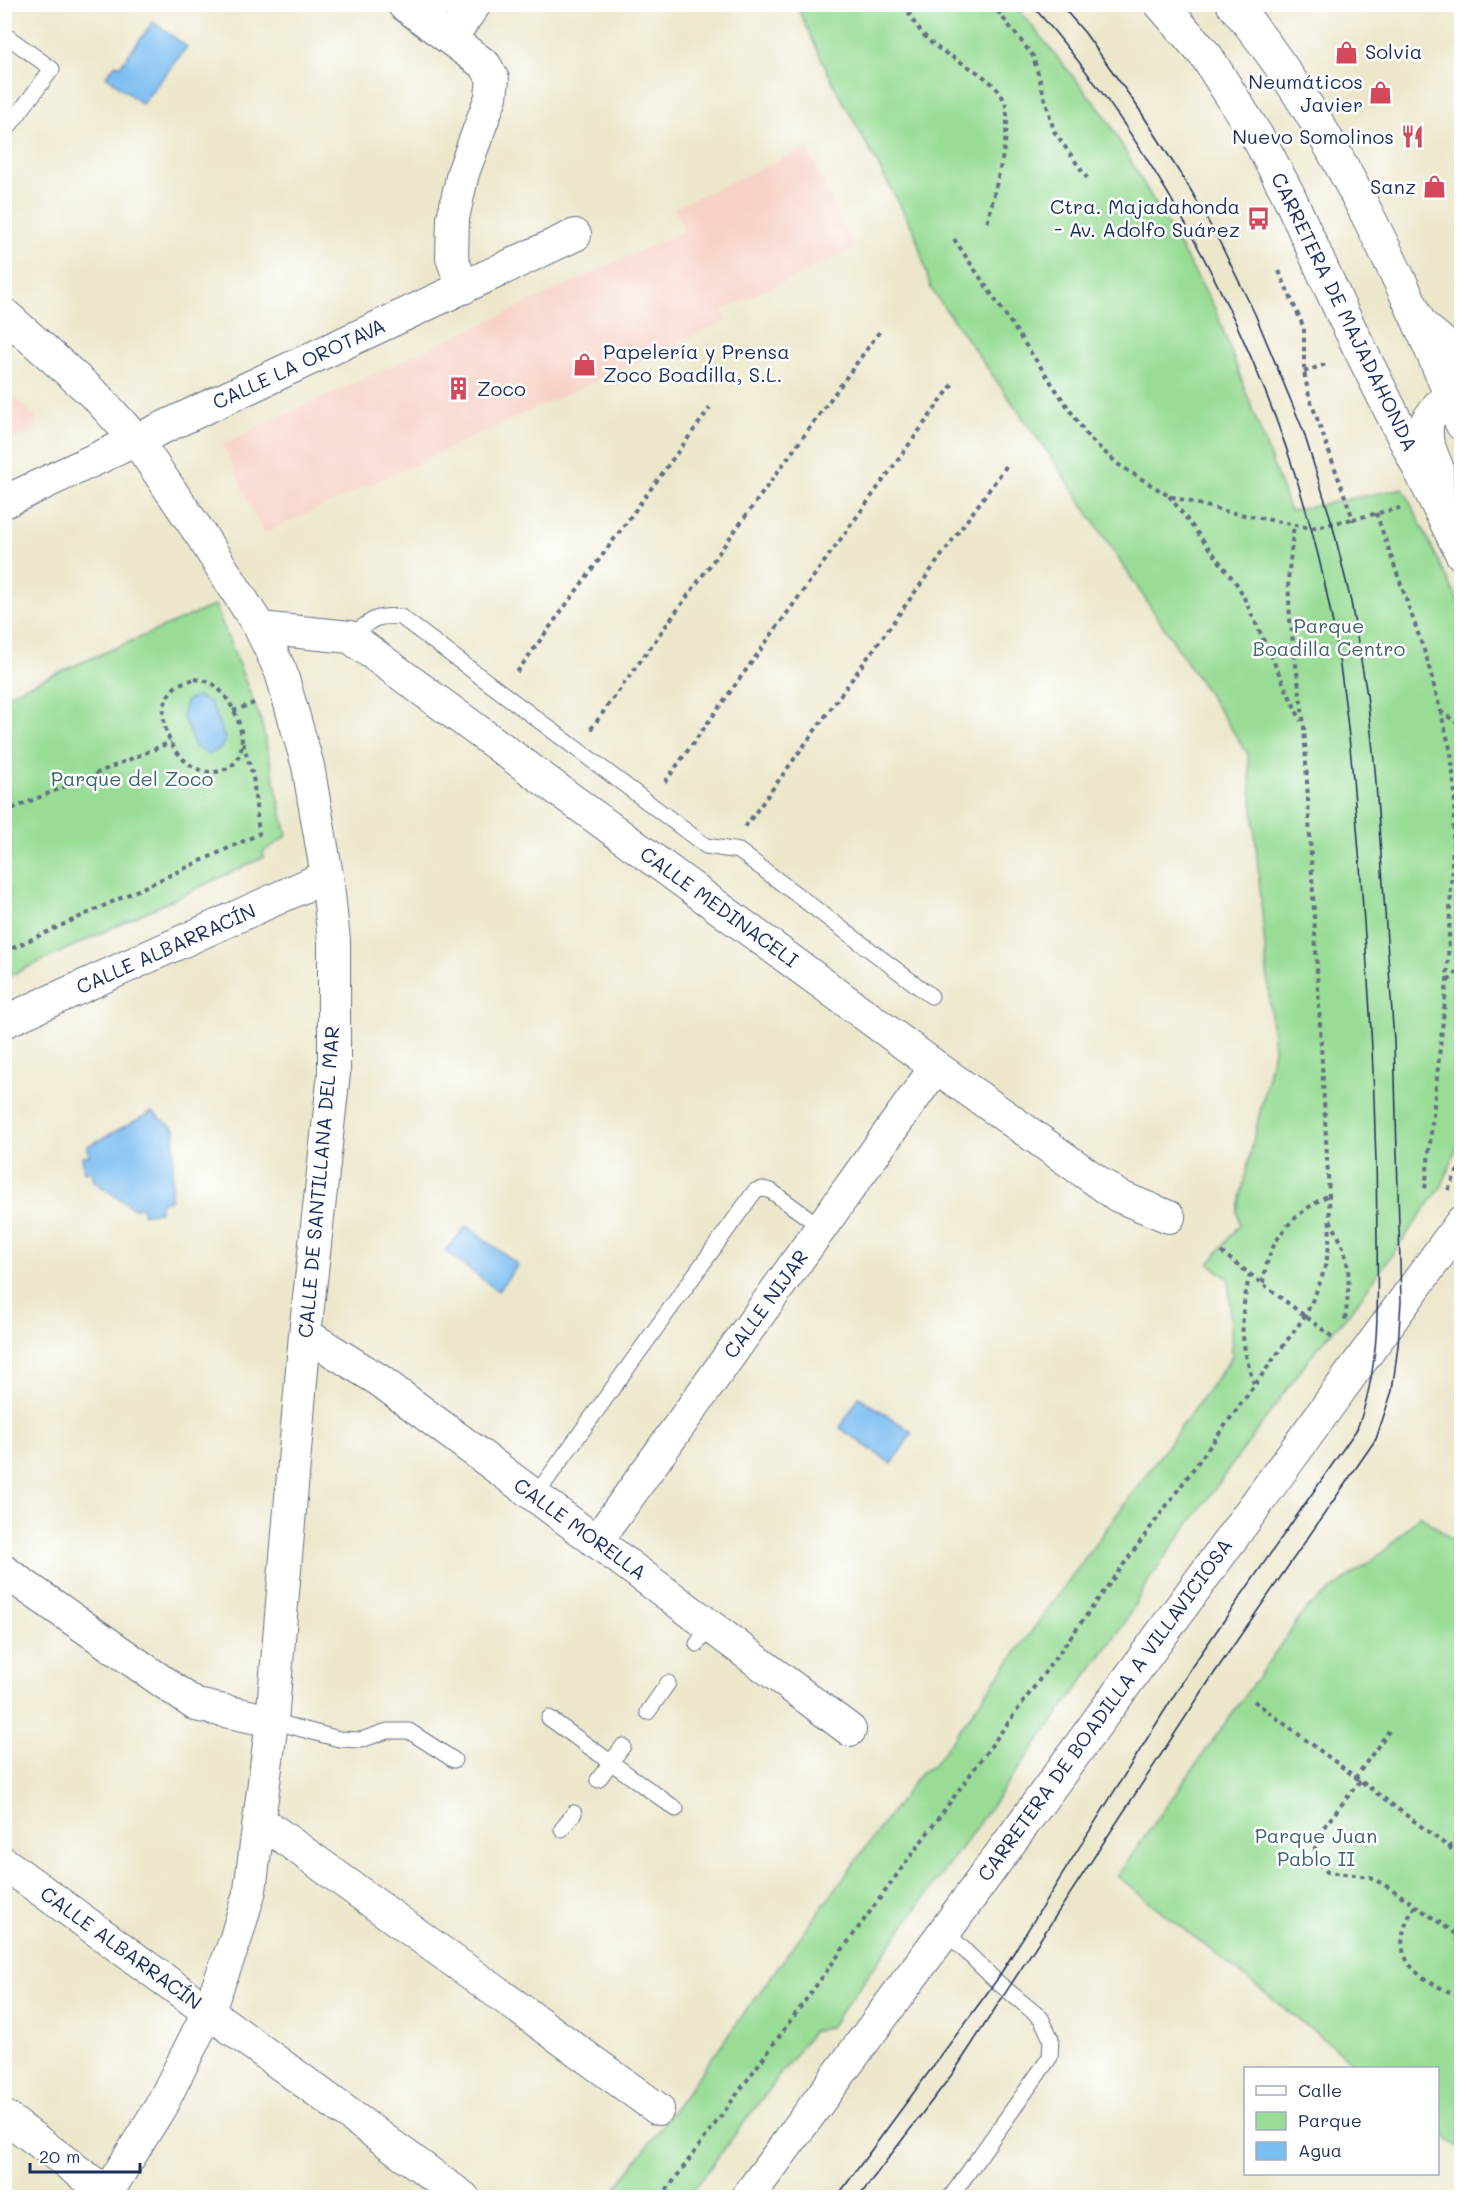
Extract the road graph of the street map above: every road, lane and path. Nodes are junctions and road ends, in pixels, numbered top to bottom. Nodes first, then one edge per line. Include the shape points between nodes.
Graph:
1 (403, 4) edge
2 (475, 4) edge
3 (905, 4) edge
4 (992, 4) edge
5 (1161, 4) edge
6 (1233, 4) edge
7 (4, 33) edge
8 (450, 39) junction
9 (4, 133) edge
10 (1086, 178) dead end
11 (987, 225) dead end
12 (575, 236) dead end
13 (954, 240) dead end
14 (1280, 271) dead end
15 (463, 288) junction
16 (4, 314) edge
17 (1424, 327) junction
18 (880, 331) dead end
19 (1461, 358) edge
20 (955, 381) dead end
21 (1458, 406) edge
22 (710, 408) dead end
23 (136, 441) junction
24 (1007, 465) dead end
25 (1169, 495) junction
26 (4, 502) edge
27 (1406, 506) dead end
28 (1438, 506) junction
29 (1376, 513) junction
30 (1353, 519) junction
31 (1294, 524) junction
32 (1461, 554) edge
33 (260, 628) junction
34 (350, 637) junction
35 (511, 680) dead end
36 (254, 703) dead end
37 (1438, 710) junction
38 (233, 711) junction
39 (1304, 725) junction
40 (1461, 726) edge
41 (584, 738) dead end
42 (171, 742) junction
43 (243, 743) junction
44 (660, 789) dead end
45 (4, 812) edge
46 (741, 831) dead end
47 (327, 876) junction
48 (4, 952) edge
49 (1461, 968) edge
50 (1447, 982) junction
51 (931, 996) dead end
52 (4, 1022) edge
53 (936, 1067) junction
54 (1425, 1190) dead end
55 (1329, 1195) junction
56 (1169, 1217) dead end
57 (1330, 1220) junction
58 (1461, 1222) edge
59 (821, 1227) junction
60 (1221, 1252) dead end
61 (1250, 1274) junction
62 (1263, 1284) junction
63 (1305, 1316) junction
64 (1344, 1324) dead end
65 (305, 1334) junction
66 (1338, 1341) dead end
67 (1255, 1384) junction
68 (536, 1496) junction
69 (596, 1542) junction
70 (4, 1571) edge
71 (668, 1683) dead end
72 (1254, 1701) dead end
73 (648, 1712) dead end
74 (549, 1718) dead end
75 (272, 1721) junction
76 (850, 1730) dead end
77 (1389, 1731) dead end
78 (623, 1746) dead end
79 (453, 1760) dead end
80 (611, 1762) junction
81 (1356, 1778) junction
82 (598, 1780) dead end
83 (1360, 1781) junction
84 (676, 1809) dead end
85 (574, 1813) dead end
86 (259, 1820) junction
87 (562, 1829) dead end
88 (1461, 1831) edge
89 (1449, 1848) junction
90 (1461, 1857) edge
91 (4, 1863) edge
92 (1415, 1906) junction
93 (945, 1931) junction
94 (1461, 1952) edge
95 (1461, 1997) edge
96 (208, 2012) junction
97 (658, 2109) dead end
98 (4, 2116) edge
99 (106, 2195) edge
100 (464, 2198) edge
101 (661, 2198) edge
102 (747, 2198) edge
103 (950, 2198) edge

1 - 8 street
2 - 8 street
3 - 11 path via 911,20 931,43 990,80 1008,113
4 - 10 path via 1033,56 1054,131
5 - 28 street, CARRETERA DE MAJADAHONDA via 1207,57 1261,143
6 - 17 street, CARRETERA DE MAJADAHONDA via 1309,108 1346,172
7 - 9 lane via 52,69
8 - 15 street via 485,64 493,79 491,97 463,172 453,218 452,258
12 - 15 street, CALLE LA OROTAVA
13 - 25 path via 1088,437 1119,465
14 - 30 path via 1304,328 1304,372 1309,396
15 - 23 street, CALLE LA OROTAVA
16 - 23 street, CALLE DE SANTILLANA DEL MAR via 97,397
17 - 19 street
17 - 21 street, CARRETERA DE MAJADAHONDA
18 - 41 path
20 - 44 path
21 - 28 street, CARRETERA DE MAJADAHONDA via 1438,406 1427,421 1427,441 1437,467
22 - 35 path
23 - 26 street, CALLE LA OROTAVA
23 - 33 street, CALLE DE SANTILLANA DEL MAR
24 - 46 path
25 - 31 path via 1224,511
25 - 39 path via 1239,587
27 - 29 path
28 - 32 street, CARRETERA DE MAJADAHONDA
29 - 30 path
29 - 37 path via 1427,658
30 - 31 path via 1311,528
31 - 39 path via 1288,580
33 - 34 street
33 - 47 street, CALLE DE SANTILLANA DEL MAR via 281,672 296,719
34 - 51 lane via 372,619 384,615 401,617 706,846 739,851
34 - 53 street, CALLE MEDINACELI
36 - 38 path
37 - 40 path
37 - 50 path via 1451,752 1455,793
38 - 42 path via 211,682 195,679 178,685 167,697 164,719
38 - 43 path
39 - 55 path
42 - 43 path via 194,769 211,774 228,769 238,760
42 - 45 path
43 - 48 path via 253,776 259,834
47 - 52 street, CALLE ALBARRACÍN
47 - 65 street, CALLE DE SANTILLANA DEL MAR via 334,941 334,1073
49 - 50 path
50 - 54 path
53 - 56 street, CALLE MEDINACELI via 1118,1196
53 - 59 street, CALLE NIJAR
55 - 57 path
55 - 62 path via 1312,1204 1278,1238 1265,1260
57 - 63 path via 1330,1252 1323,1279
57 - 64 path via 1345,1246 1350,1267
58 - 93 street, CARRETERA DE BOADILLA A VILLAVICIOSA
59 - 68 lane via 771,1191 755,1191
59 - 69 street, CALLE NIJAR
60 - 61 path
61 - 62 path
61 - 67 path via 1241,1307 1242,1333
62 - 63 path
63 - 66 path
63 - 67 path
65 - 68 street, CALLE MORELLA via 379,1380
65 - 75 street, CALLE DE SANTILLANA DEL MAR
67 - 101 path
68 - 69 street, CALLE MORELLA
69 - 76 street, CALLE MORELLA via 704,1634
70 - 75 street via 196,1705
71 - 73 lane
72 - 81 path
74 - 80 lane
75 - 79 lane via 339,1739 361,1740 387,1731 409,1731
75 - 86 street, CALLE DE SANTILLANA DEL MAR
77 - 81 path
78 - 80 lane
80 - 82 lane
80 - 84 lane
81 - 83 path
83 - 89 path
83 - 92 path via 1317,1836 1314,1856 1328,1872 1370,1877
85 - 87 lane
86 - 96 street, CALLE DE SANTILLANA DEL MAR via 250,1890
86 - 97 street
88 - 89 path
89 - 90 path
91 - 96 street, CALLE ALBARRACÍN
92 - 94 path via 1453,1932
92 - 95 path via 1405,1931 1403,1952 1407,1965 1419,1977
93 - 102 street, CARRETERA DE BOADILLA A VILLAVICIOSA
93 - 103 lane via 1041,2018 1051,2040 1050,2057
96 - 99 street, CALLE DE SANTILLANA DEL MAR via 161,2106
96 - 100 street
98 - 99 street, CALLE DE SANTILLANA DEL MAR

